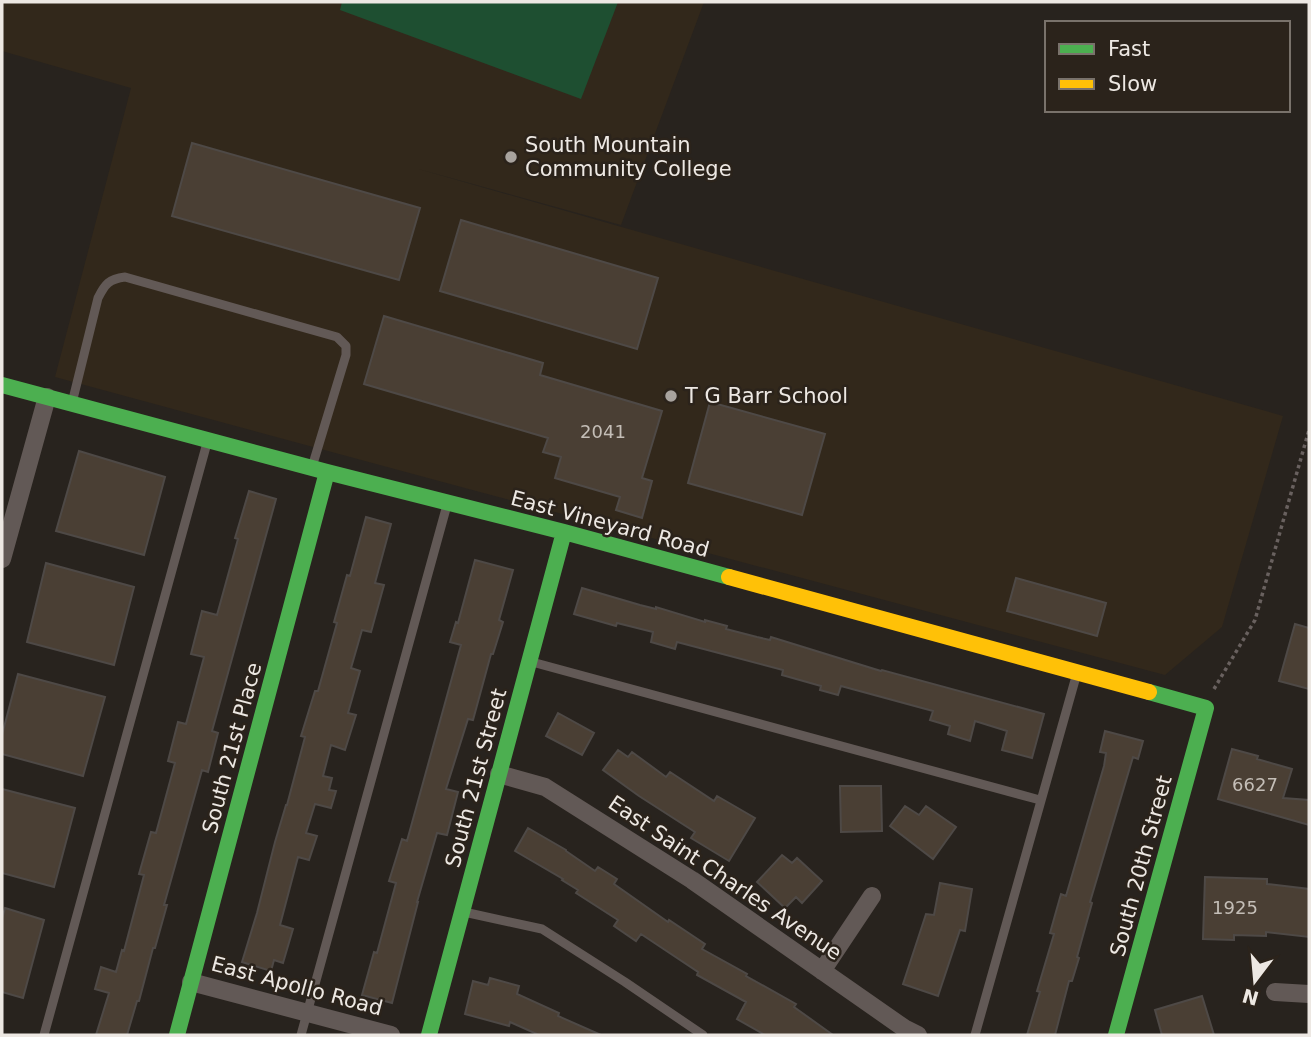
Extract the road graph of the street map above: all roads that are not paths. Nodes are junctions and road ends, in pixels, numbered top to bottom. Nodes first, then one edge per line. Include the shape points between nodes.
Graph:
1 (2, 385) edge
2 (47, 397) junction
3 (72, 403) junction
4 (208, 440) junction
5 (319, 470) junction
6 (447, 503) junction
7 (564, 532) junction
8 (2, 559) edge
9 (529, 661) junction
10 (1077, 672) junction
11 (1206, 708) joint
12 (499, 774) junction
13 (1040, 800) junction
14 (872, 896) dead end
15 (462, 912) junction
16 (822, 971) junction
17 (191, 982) junction
18 (1275, 992) dead end
19 (1309, 994) edge
20 (307, 1013) junction
21 (44, 1035) edge
22 (177, 1035) edge
23 (301, 1035) edge
24 (391, 1035) edge
25 (429, 1035) edge
26 (703, 1035) edge
27 (918, 1035) edge
28 (975, 1035) edge
29 (1116, 1035) edge

1 - 2 street, East Vineyard Road
2 - 3 street, East Vineyard Road
2 - 8 street
3 - 4 street, East Vineyard Road
3 - 5 lane via 98,298 104,285 125,277 337,337 346,346 346,355
4 - 5 street, East Vineyard Road
4 - 21 lane
5 - 6 street, East Vineyard Road
5 - 17 street, South 21st Place
6 - 7 street, East Vineyard Road
6 - 20 lane
7 - 9 street, South 21st Street
7 - 10 street, East Vineyard Road
9 - 12 street, South 21st Street
9 - 13 lane
10 - 11 street, East Vineyard Road
10 - 13 lane
11 - 29 street, South 20th Street
12 - 15 street, South 21st Street
12 - 16 street, East Saint Charles Avenue via 545,787 692,880
13 - 28 lane
14 - 16 street
15 - 25 street, South 21st Street
15 - 26 lane via 542,929
16 - 27 street, East Saint Charles Avenue
17 - 20 street, East Apollo Road
17 - 22 street, South 21st Place
18 - 19 street
20 - 23 lane
20 - 24 street, East Apollo Road

